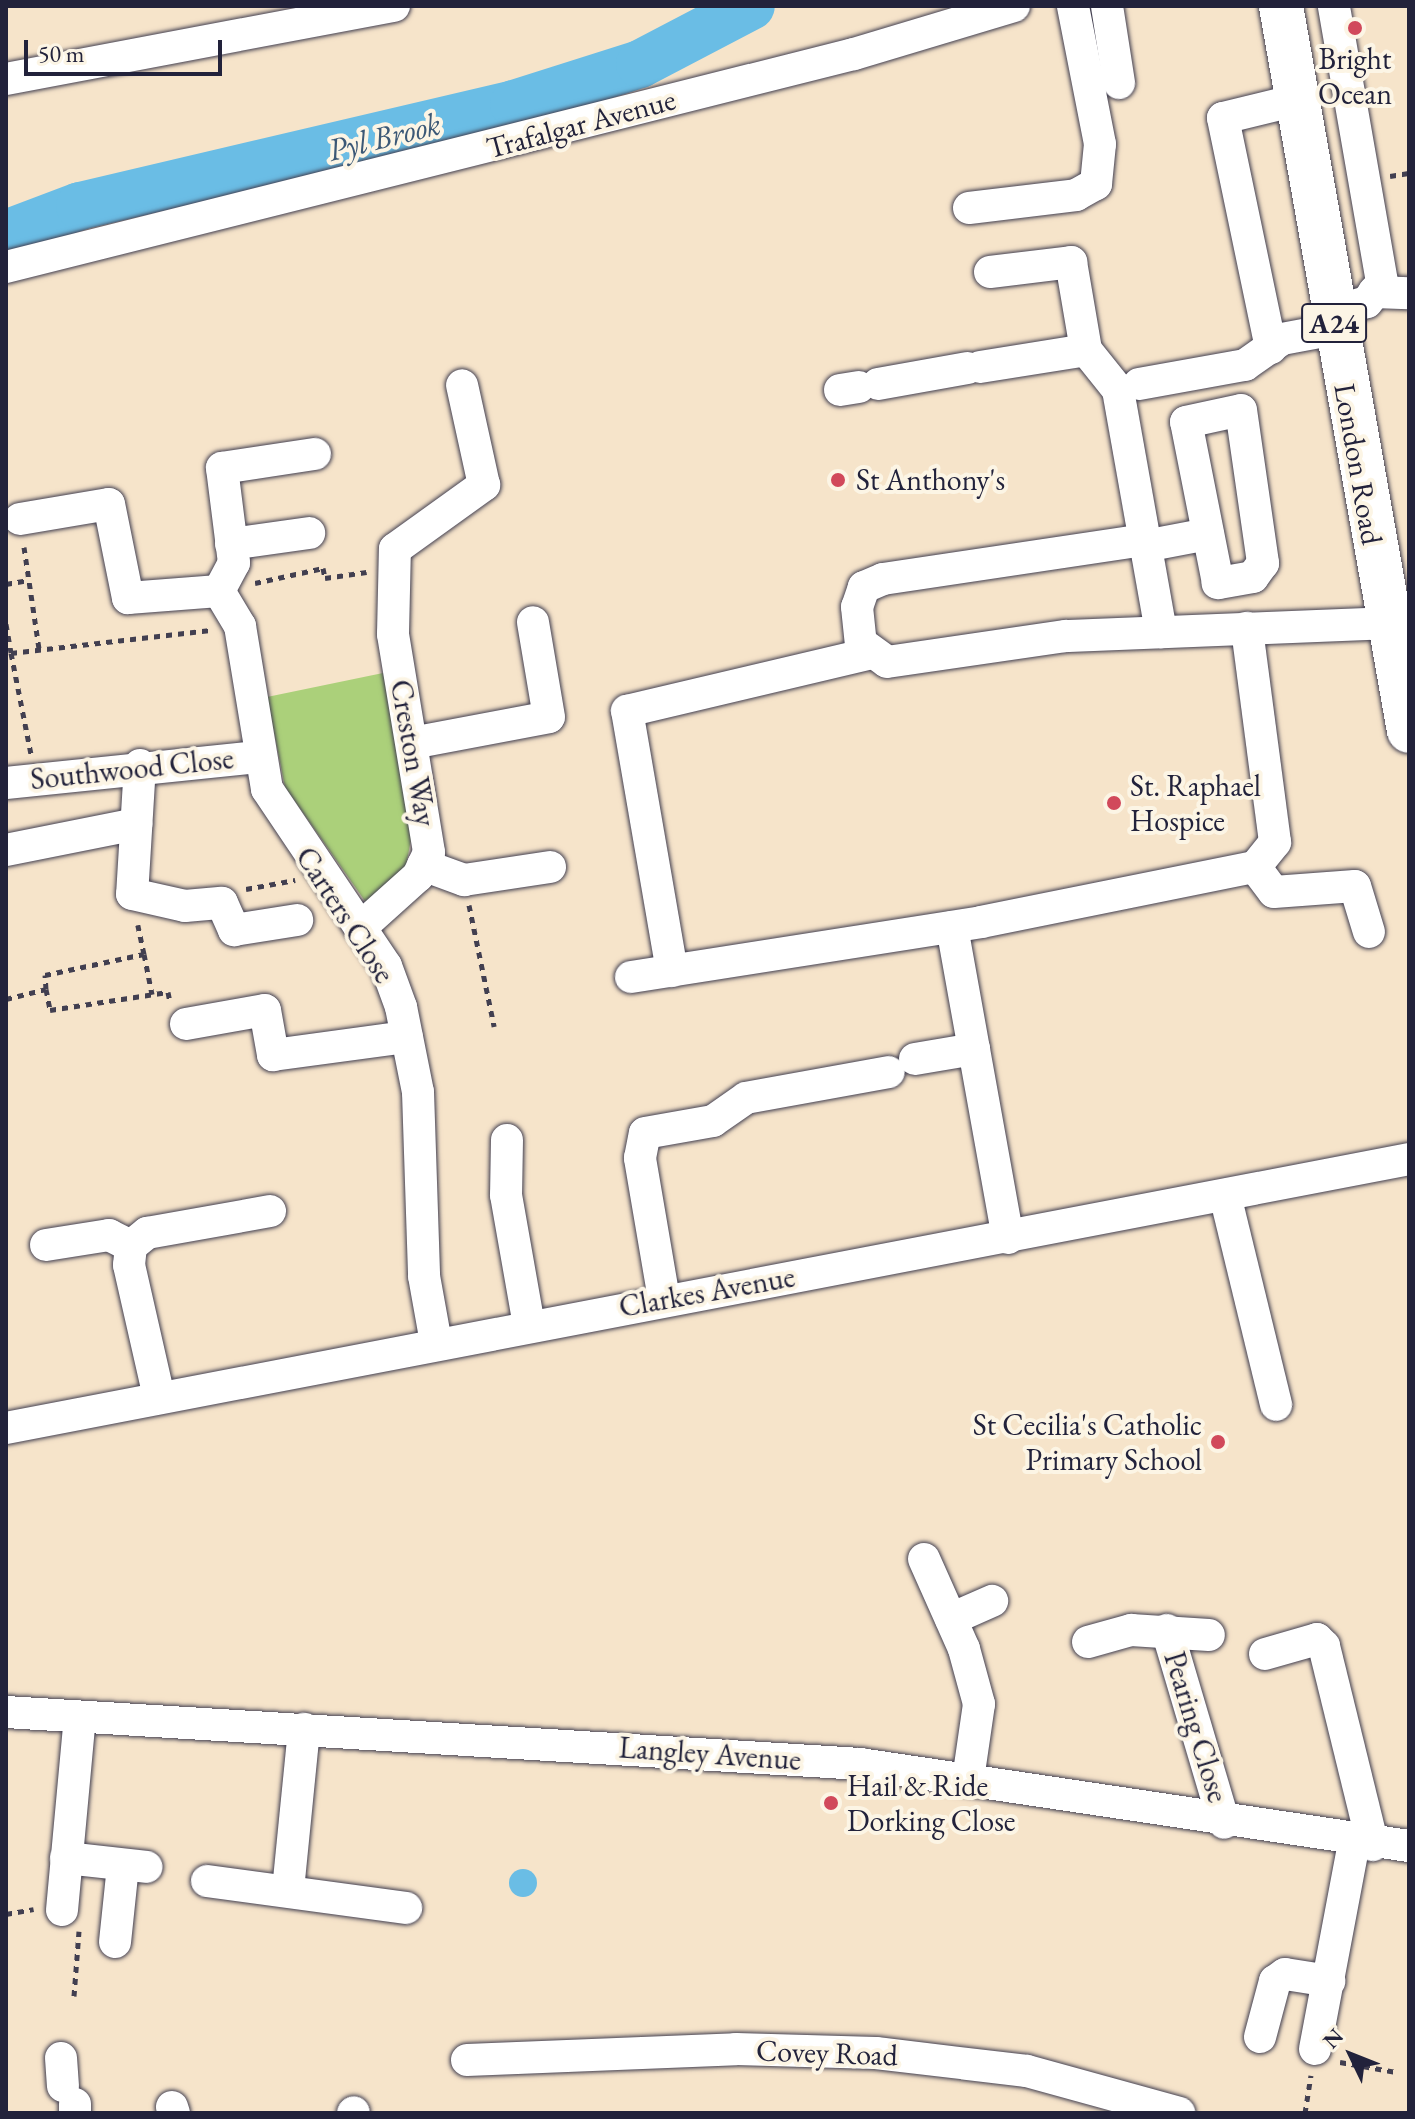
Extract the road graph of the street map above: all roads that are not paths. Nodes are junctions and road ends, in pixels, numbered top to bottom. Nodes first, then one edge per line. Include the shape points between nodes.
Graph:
1 (394, 6) edge
2 (1014, 6) edge
3 (1073, 6) edge
4 (1107, 6) edge
5 (1281, 6) edge
6 (1334, 6) edge
7 (6, 79) edge
8 (1119, 83) dead end
9 (1297, 100) junction
10 (969, 208) dead end
11 (6, 267) edge
12 (990, 272) dead end
13 (1374, 292) junction
14 (1409, 293) edge
15 (1333, 321) junction
16 (1271, 348) junction
17 (1086, 350) junction
18 (1139, 384) dead end
19 (462, 385) dead end
20 (859, 387) dead end
21 (315, 454) dead end
22 (20, 519) road end
23 (309, 533) dead end
24 (1208, 534) junction
25 (1145, 543) junction
26 (231, 544) junction
27 (219, 591) junction
28 (533, 622) dead end
29 (1247, 628) junction
30 (1396, 631) edge
31 (1161, 632) junction
32 (869, 654) junction
33 (1409, 731) edge
34 (412, 743) junction
35 (258, 757) junction
36 (140, 765) junction
37 (20, 779) edge
38 (136, 824) junction
39 (6, 850) edge
40 (423, 865) junction
41 (550, 867) dead end
42 (1255, 867) junction
43 (297, 920) dead end
44 (952, 927) junction
45 (360, 928) junction
46 (1369, 932) dead end
47 (672, 971) junction
48 (631, 977) dead end
49 (186, 1024) road end
50 (407, 1037) junction
51 (974, 1049) junction
52 (507, 1140) dead end
53 (1409, 1159) edge
54 (1225, 1195) junction
55 (270, 1211) dead end
56 (1008, 1238) junction
57 (46, 1245) dead end
58 (131, 1246) junction
59 (664, 1299) junction
60 (529, 1325) junction
61 (436, 1343) junction
62 (159, 1397) junction
63 (1276, 1405) dead end
64 (6, 1428) edge
65 (924, 1559) dead end
66 (992, 1601) dead end
67 (951, 1619) junction
68 (1167, 1630) junction
69 (1209, 1635) dead end
70 (1088, 1642) dead end
71 (1265, 1654) dead end
72 (6, 1712) edge
73 (80, 1717) junction
74 (304, 1729) junction
75 (968, 1779) junction
76 (1224, 1823) junction
77 (1364, 1843) junction
78 (1409, 1846) edge
79 (66, 1858) junction
80 (207, 1881) dead end
81 (288, 1890) junction
82 (406, 1908) dead end
83 (62, 1910) dead end
84 (115, 1942) dead end
85 (1329, 1981) junction
86 (1260, 2037) dead end
87 (1315, 2049) road end
88 (467, 2060) dead end
89 (1179, 2113) edge

1 - 7 street
2 - 11 street, Trafalgar Avenue via 854,54
3 - 10 street via 1100,144 1096,184 1076,195
4 - 8 street
5 - 9 highway, London Road / A24
6 - 13 street via 1382,282
9 - 15 highway, London Road / A24
9 - 16 street via 1223,118
12 - 17 street via 1071,262
13 - 14 street
13 - 15 street
15 - 16 street
15 - 30 highway, London Road / A24
16 - 18 street via 1245,365
17 - 20 street
17 - 25 street via 1118,390
19 - 34 street, Creston Way via 484,485 395,549 393,634
21 - 26 street via 222,468
22 - 27 street via 109,504 128,598
23 - 26 street
24 - 24 street via 1186,422 1241,410 1263,563 1253,577 1218,583
24 - 25 street
25 - 31 street
25 - 32 street via 864,587 857,607
26 - 27 street via 234,563
27 - 35 street, Carters Close via 240,626
28 - 34 street via 549,717
29 - 30 street
29 - 31 street
29 - 42 street via 1275,842
30 - 33 highway, London Road / A24
31 - 32 street via 1066,636 887,662
32 - 47 street via 627,711
34 - 40 street, Creston Way via 427,829
35 - 36 street, Southwood Close
35 - 45 street, Carters Close via 267,789 319,876
36 - 37 street, Southwood Close
36 - 38 street
38 - 39 street
38 - 43 street via 132,894 185,906 222,903 234,930
40 - 41 street via 464,880
40 - 45 street, Creston Way
42 - 44 street
42 - 46 street via 1274,892 1355,886
44 - 47 street
44 - 51 street
45 - 50 street, Carters Close via 386,966
47 - 48 street
49 - 50 street via 265,1010 273,1055
50 - 61 street, Carters Close
51 - 56 street
51 - 59 street via 746,1098 713,1121 645,1133 640,1158
52 - 60 street via 506,1195
53 - 54 street, Clarkes Avenue
54 - 56 street, Clarkes Avenue
54 - 63 street
55 - 58 street via 147,1233
56 - 59 street, Clarkes Avenue
57 - 58 street via 109,1235
58 - 62 street via 129,1265
59 - 60 street, Clarkes Avenue
60 - 61 street, Clarkes Avenue
61 - 62 street, Clarkes Avenue
62 - 64 street, Clarkes Avenue
65 - 67 street
66 - 67 street
67 - 75 street via 979,1704
68 - 69 street, Pearing Close
68 - 70 street, Pearing Close
68 - 76 street, Pearing Close
71 - 77 street via 1317,1639 1324,1646
72 - 73 street, Langley Avenue
73 - 74 street, Langley Avenue
73 - 79 street
74 - 75 street, Langley Avenue via 723,1753
74 - 81 street
75 - 76 street, Langley Avenue
76 - 77 street, Langley Avenue
77 - 78 street, Langley Avenue
77 - 85 street
79 - 83 street
79 - 84 street via 135,1866
80 - 81 street
81 - 82 street
85 - 86 street via 1285,1974 1275,1981
85 - 87 street
88 - 89 street, Covey Road via 736,2049 876,2053 1027,2071

